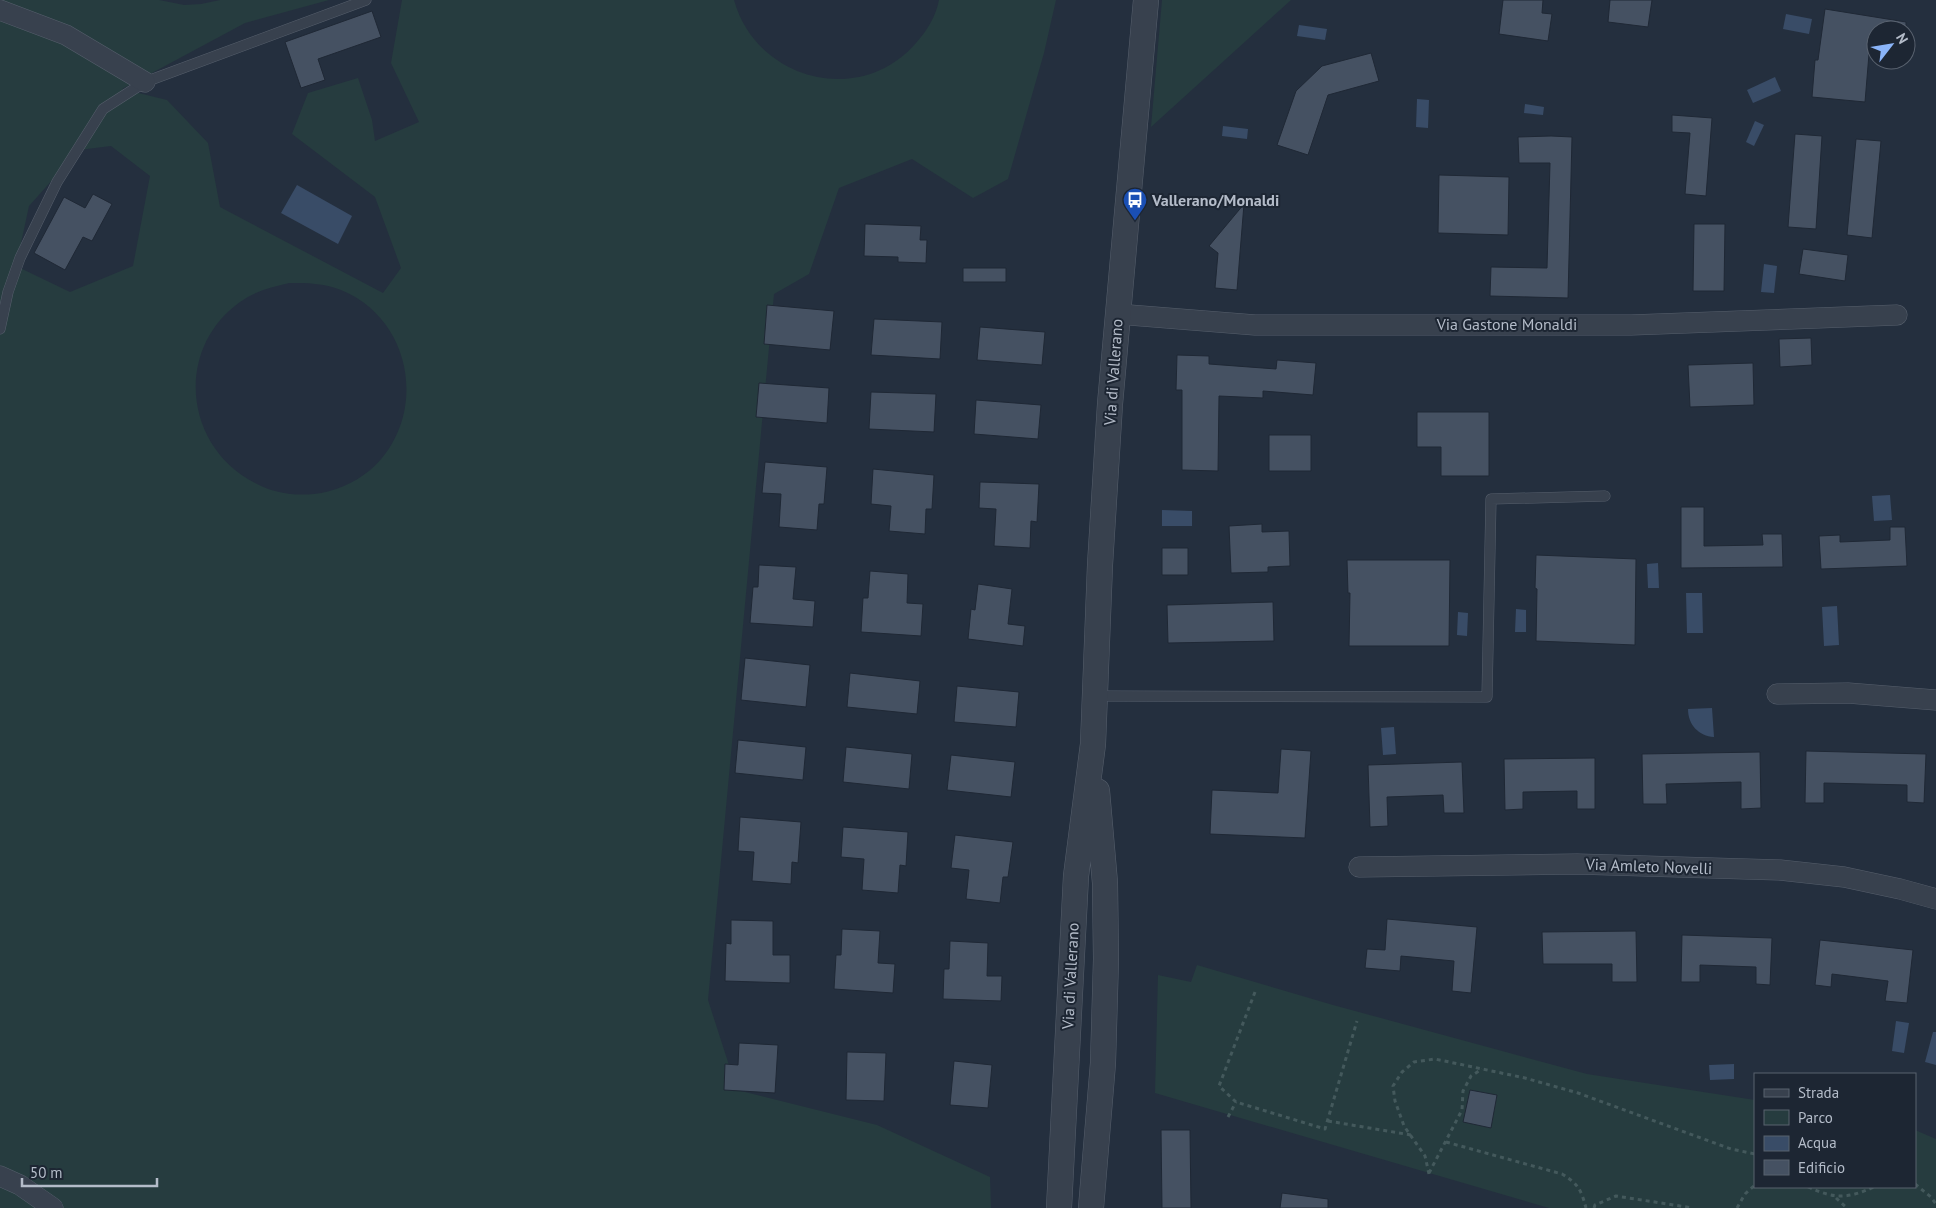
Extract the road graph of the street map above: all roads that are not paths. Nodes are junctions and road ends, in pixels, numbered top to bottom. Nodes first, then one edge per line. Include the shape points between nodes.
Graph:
1 (366, 0) edge
2 (1146, 0) edge
3 (0, 10) edge
4 (145, 82) junction
5 (1117, 314) junction
6 (1897, 315) dead end
7 (0, 329) edge
8 (1605, 496) dead end
9 (1777, 694) dead end
10 (1095, 696) junction
11 (1936, 700) edge
12 (1093, 744) junction
13 (1359, 867) dead end
14 (1936, 899) edge
15 (0, 1176) edge
16 (52, 1208) edge
17 (1059, 1208) edge
18 (1091, 1208) edge

1 - 4 lane
2 - 5 street, Via di Vallerano
3 - 4 street via 66,35
4 - 7 lane via 103,109 58,182 20,258
5 - 6 street, Via Gastone Monaldi via 1256,325 1631,325
5 - 10 street, Via di Vallerano
8 - 10 lane via 1490,499 1486,697
9 - 11 street via 1848,693
10 - 12 street, Via di Vallerano
12 - 17 street, Via di Vallerano via 1075,884
12 - 18 street, Via di Vallerano via 1107,911 1103,1063
13 - 14 street, Via Amleto Novelli via 1576,864 1780,870 1844,877
15 - 16 street via 20,1185

